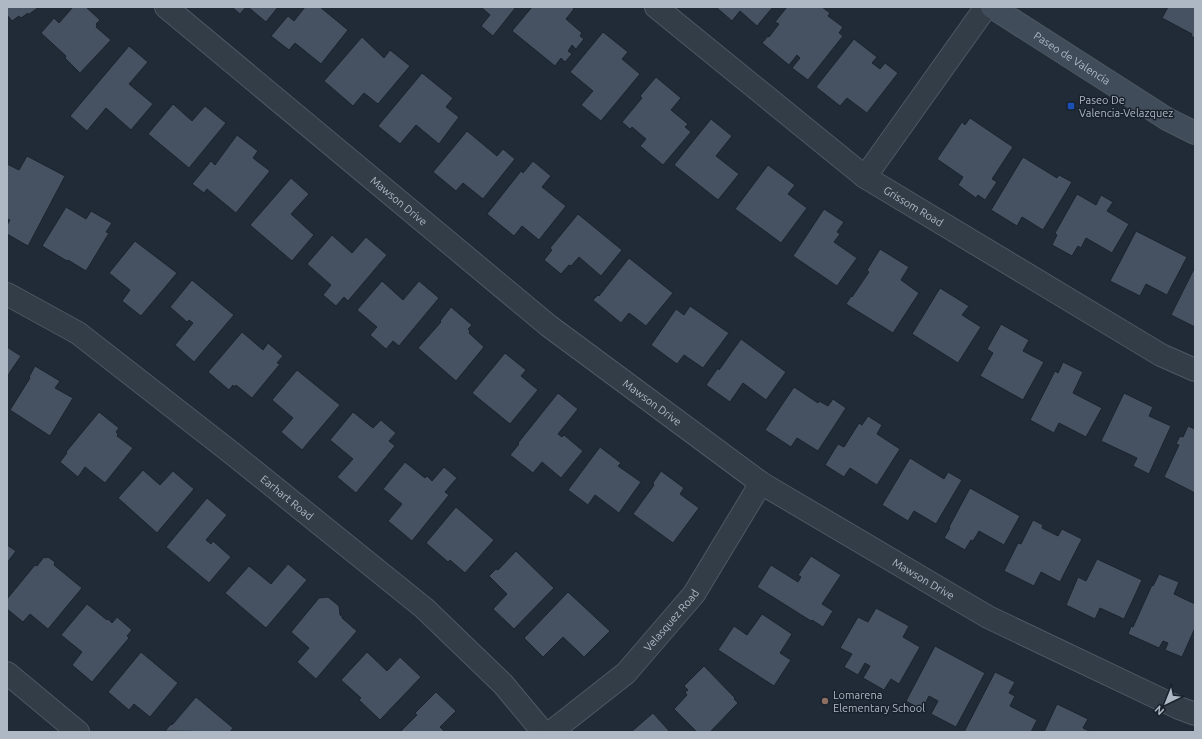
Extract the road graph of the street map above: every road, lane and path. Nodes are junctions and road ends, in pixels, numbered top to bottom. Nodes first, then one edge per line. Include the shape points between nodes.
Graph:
1 (166, 7) edge
2 (656, 7) edge
3 (986, 7) edge
4 (992, 7) edge
5 (1195, 133) edge
6 (865, 176) junction
7 (7, 294) edge
8 (1195, 370) edge
9 (761, 482) junction
10 (7, 673) edge
11 (1195, 714) edge
12 (78, 732) edge
13 (543, 732) edge
14 (551, 732) edge

1 - 9 street, Mawson Drive via 549,326
2 - 6 street, Grissom Road
3 - 6 street
4 - 5 main road, Paseo de Valencia via 1167,119
6 - 8 street, Grissom Road via 1161,355
7 - 13 street, Earhart Road via 78,333 424,608 502,684
9 - 11 street, Mawson Drive via 988,617
9 - 14 street, Velasquez Road via 694,594 626,672
10 - 12 street

